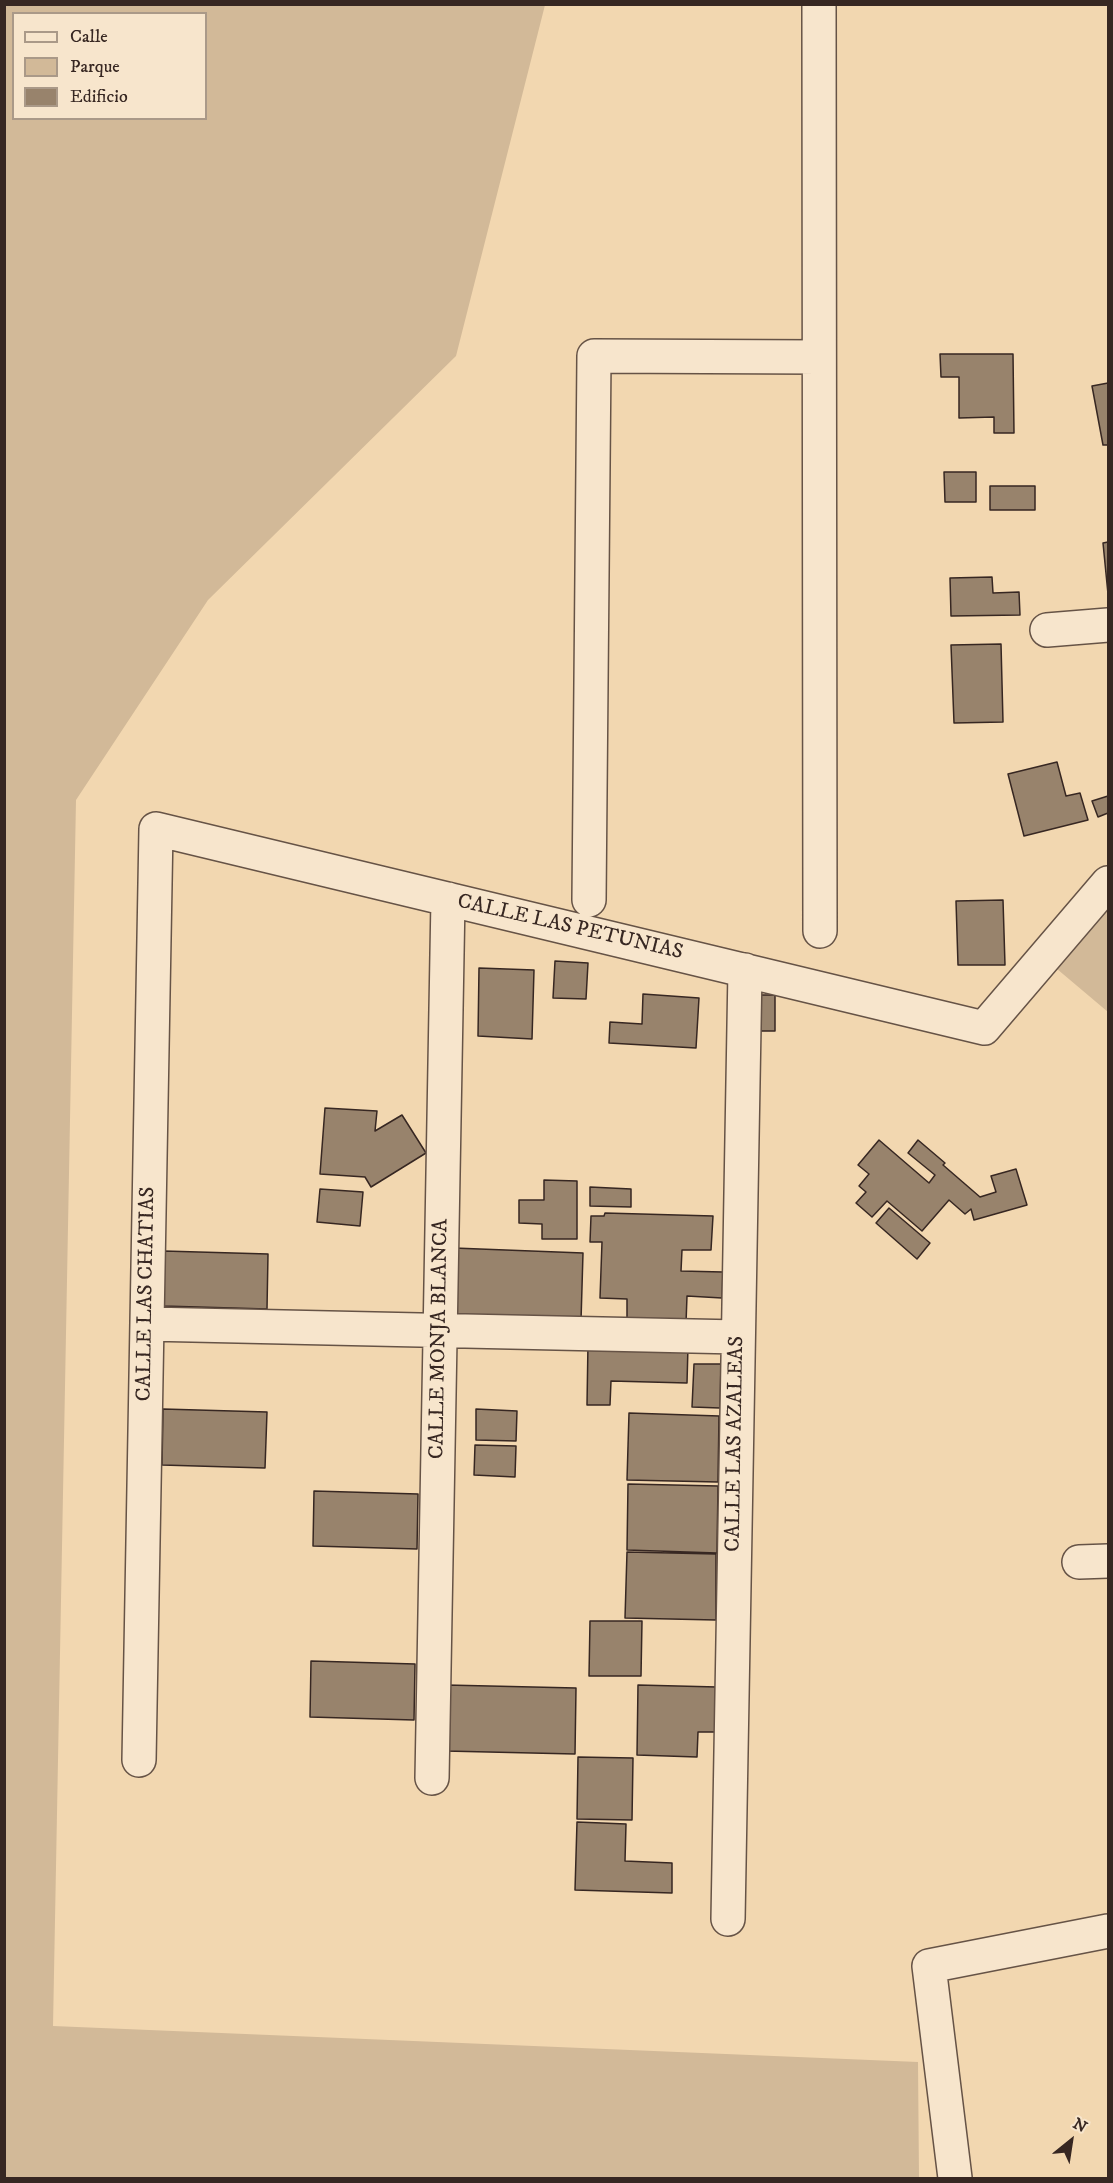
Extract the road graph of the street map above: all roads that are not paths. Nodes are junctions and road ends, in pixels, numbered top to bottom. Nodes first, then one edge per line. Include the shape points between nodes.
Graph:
1 (819, 4) edge
2 (819, 357) junction
3 (1108, 625) edge
4 (1047, 630) dead end
5 (156, 829) joint
6 (1108, 883) edge
7 (448, 899) junction
8 (589, 900) dead end
9 (820, 931) dead end
10 (745, 970) junction
11 (147, 1324) junction
12 (440, 1330) junction
13 (738, 1337) junction
14 (139, 1760) dead end
15 (432, 1778) dead end
16 (728, 1919) dead end
17 (1108, 1931) edge
18 (955, 2178) edge

1 - 2 street
2 - 8 street via 594,357
2 - 9 street
3 - 4 street
5 - 7 street, CALLE LAS PETUNIAS
5 - 11 street, CALLE LAS CHATIAS
6 - 10 street, CALLE LAS PETUNIAS via 984,1028
7 - 10 street, CALLE LAS PETUNIAS
7 - 12 street, CALLE MONJA BLANCA
10 - 13 street, CALLE LAS AZALEAS
11 - 12 street
11 - 14 street, CALLE LAS CHATIAS
12 - 13 street
12 - 15 street, CALLE MONJA BLANCA
13 - 16 street, CALLE LAS AZALEAS
17 - 18 street via 929,1966

